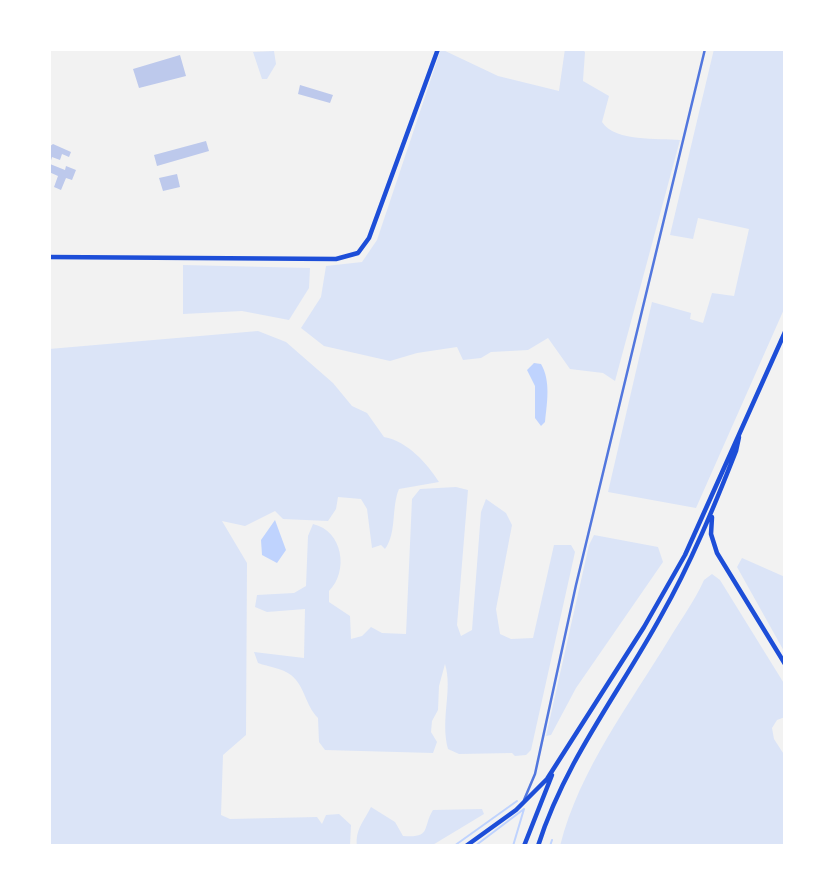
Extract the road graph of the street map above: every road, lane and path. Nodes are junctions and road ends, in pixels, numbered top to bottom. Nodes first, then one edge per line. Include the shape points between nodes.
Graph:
1 (438, 49) edge
2 (705, 49) edge
3 (49, 257) edge
4 (785, 332) edge
5 (741, 427) junction
6 (719, 494) junction
7 (785, 664) edge
8 (560, 758) junction
9 (521, 806) junction
10 (466, 846) edge
11 (524, 846) edge
12 (538, 846) edge

1 - 3 main road via 372,231 358,253 336,259
2 - 9 street via 535,774
4 - 5 main road
5 - 6 main road
5 - 8 main road via 673,577
6 - 7 main road via 710,526 714,545
6 - 12 main road via 660,618 562,783
8 - 9 main road
8 - 11 main road
9 - 10 main road

